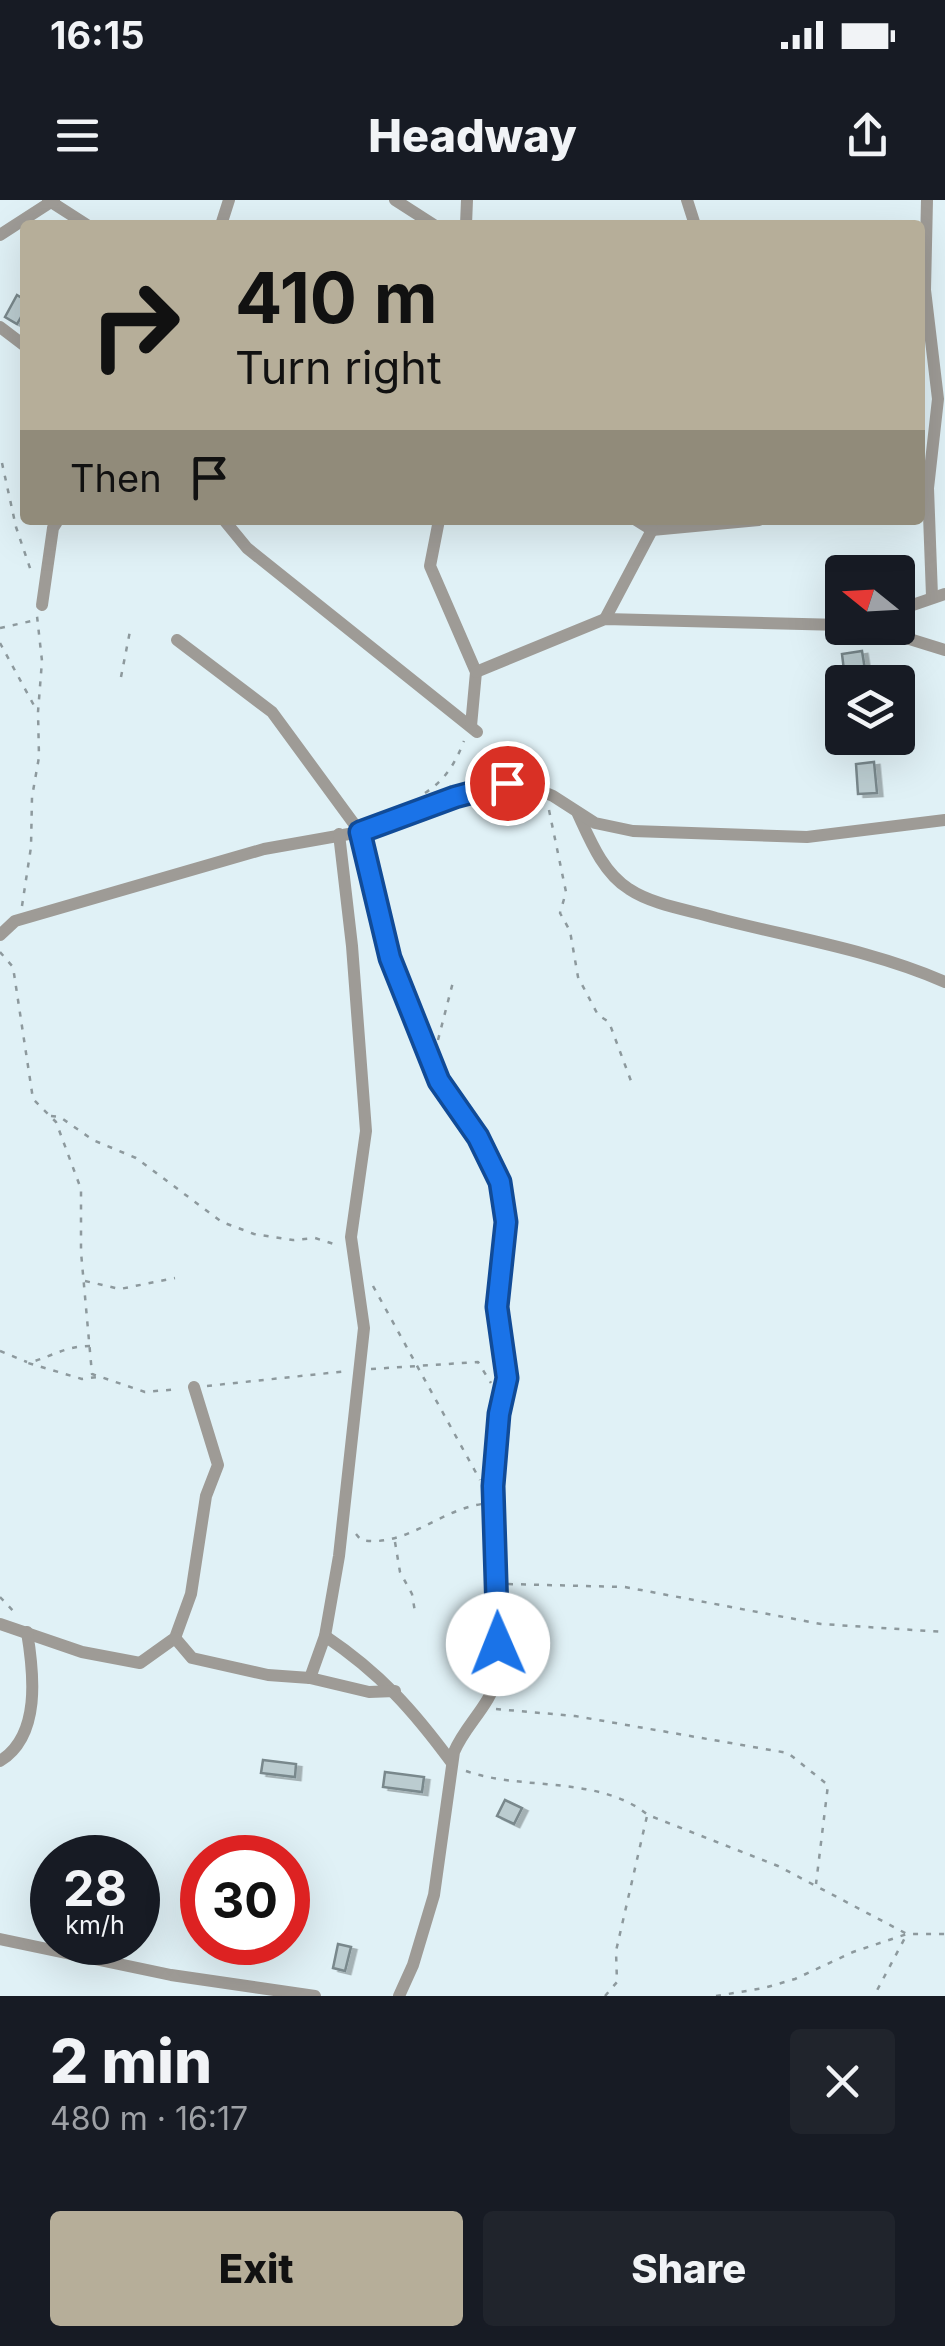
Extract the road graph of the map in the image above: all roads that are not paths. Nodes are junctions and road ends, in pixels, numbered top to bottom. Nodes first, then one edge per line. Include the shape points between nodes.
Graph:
1 (395, 200) edge
2 (928, 200) edge
3 (51, 201) edge
4 (22, 220) edge
5 (80, 220) edge
6 (426, 220) edge
7 (0, 326) edge
8 (20, 342) edge
9 (55, 525) edge
10 (228, 525) edge
11 (438, 525) edge
12 (644, 525) edge
13 (706, 525) edge
14 (652, 530) junction
15 (938, 595) edge
16 (38, 610) road end
17 (605, 619) junction
18 (825, 625) edge
19 (177, 640) dead end
20 (915, 641) edge
21 (945, 650) edge
22 (476, 672) junction
23 (578, 814) junction
24 (945, 820) edge
25 (360, 832) junction
26 (340, 834) junction
27 (0, 934) edge
28 (945, 982) edge
29 (194, 1387) road end
30 (0, 1624) edge
31 (28, 1632) junction
32 (325, 1636) junction
33 (175, 1638) junction
34 (310, 1678) junction
35 (395, 1691) junction
36 (0, 1761) edge
37 (452, 1763) junction
38 (0, 1939) edge
39 (316, 1996) edge
40 (399, 1996) edge

1 - 6 street
2 - 15 street via 925,290 938,399 928,488
3 - 4 street
3 - 5 street
7 - 8 street
9 - 16 street
10 - 22 street via 247,548 472,731
11 - 22 street via 430,566
12 - 14 street
13 - 14 street
14 - 17 street
17 - 18 street
17 - 22 street
19 - 25 street via 272,712
20 - 21 street
23 - 24 street via 633,831 808,837
23 - 25 street via 527,785 492,785
23 - 28 street via 602,861 635,893
25 - 26 street
25 - 37 street via 390,958 433,1066 500,1182 506,1222 497,1307 507,1362 493,1504 496,1676
26 - 27 street via 264,849 15,921
26 - 32 street via 366,1130 352,1237 364,1328
29 - 33 street via 218,1465
30 - 31 street
31 - 33 street via 140,1663
31 - 36 street via 30,1710 24,1736
32 - 34 street
32 - 35 street
33 - 34 street via 192,1658
34 - 35 street
35 - 37 street
37 - 40 street via 434,1895
38 - 39 street via 172,1976

